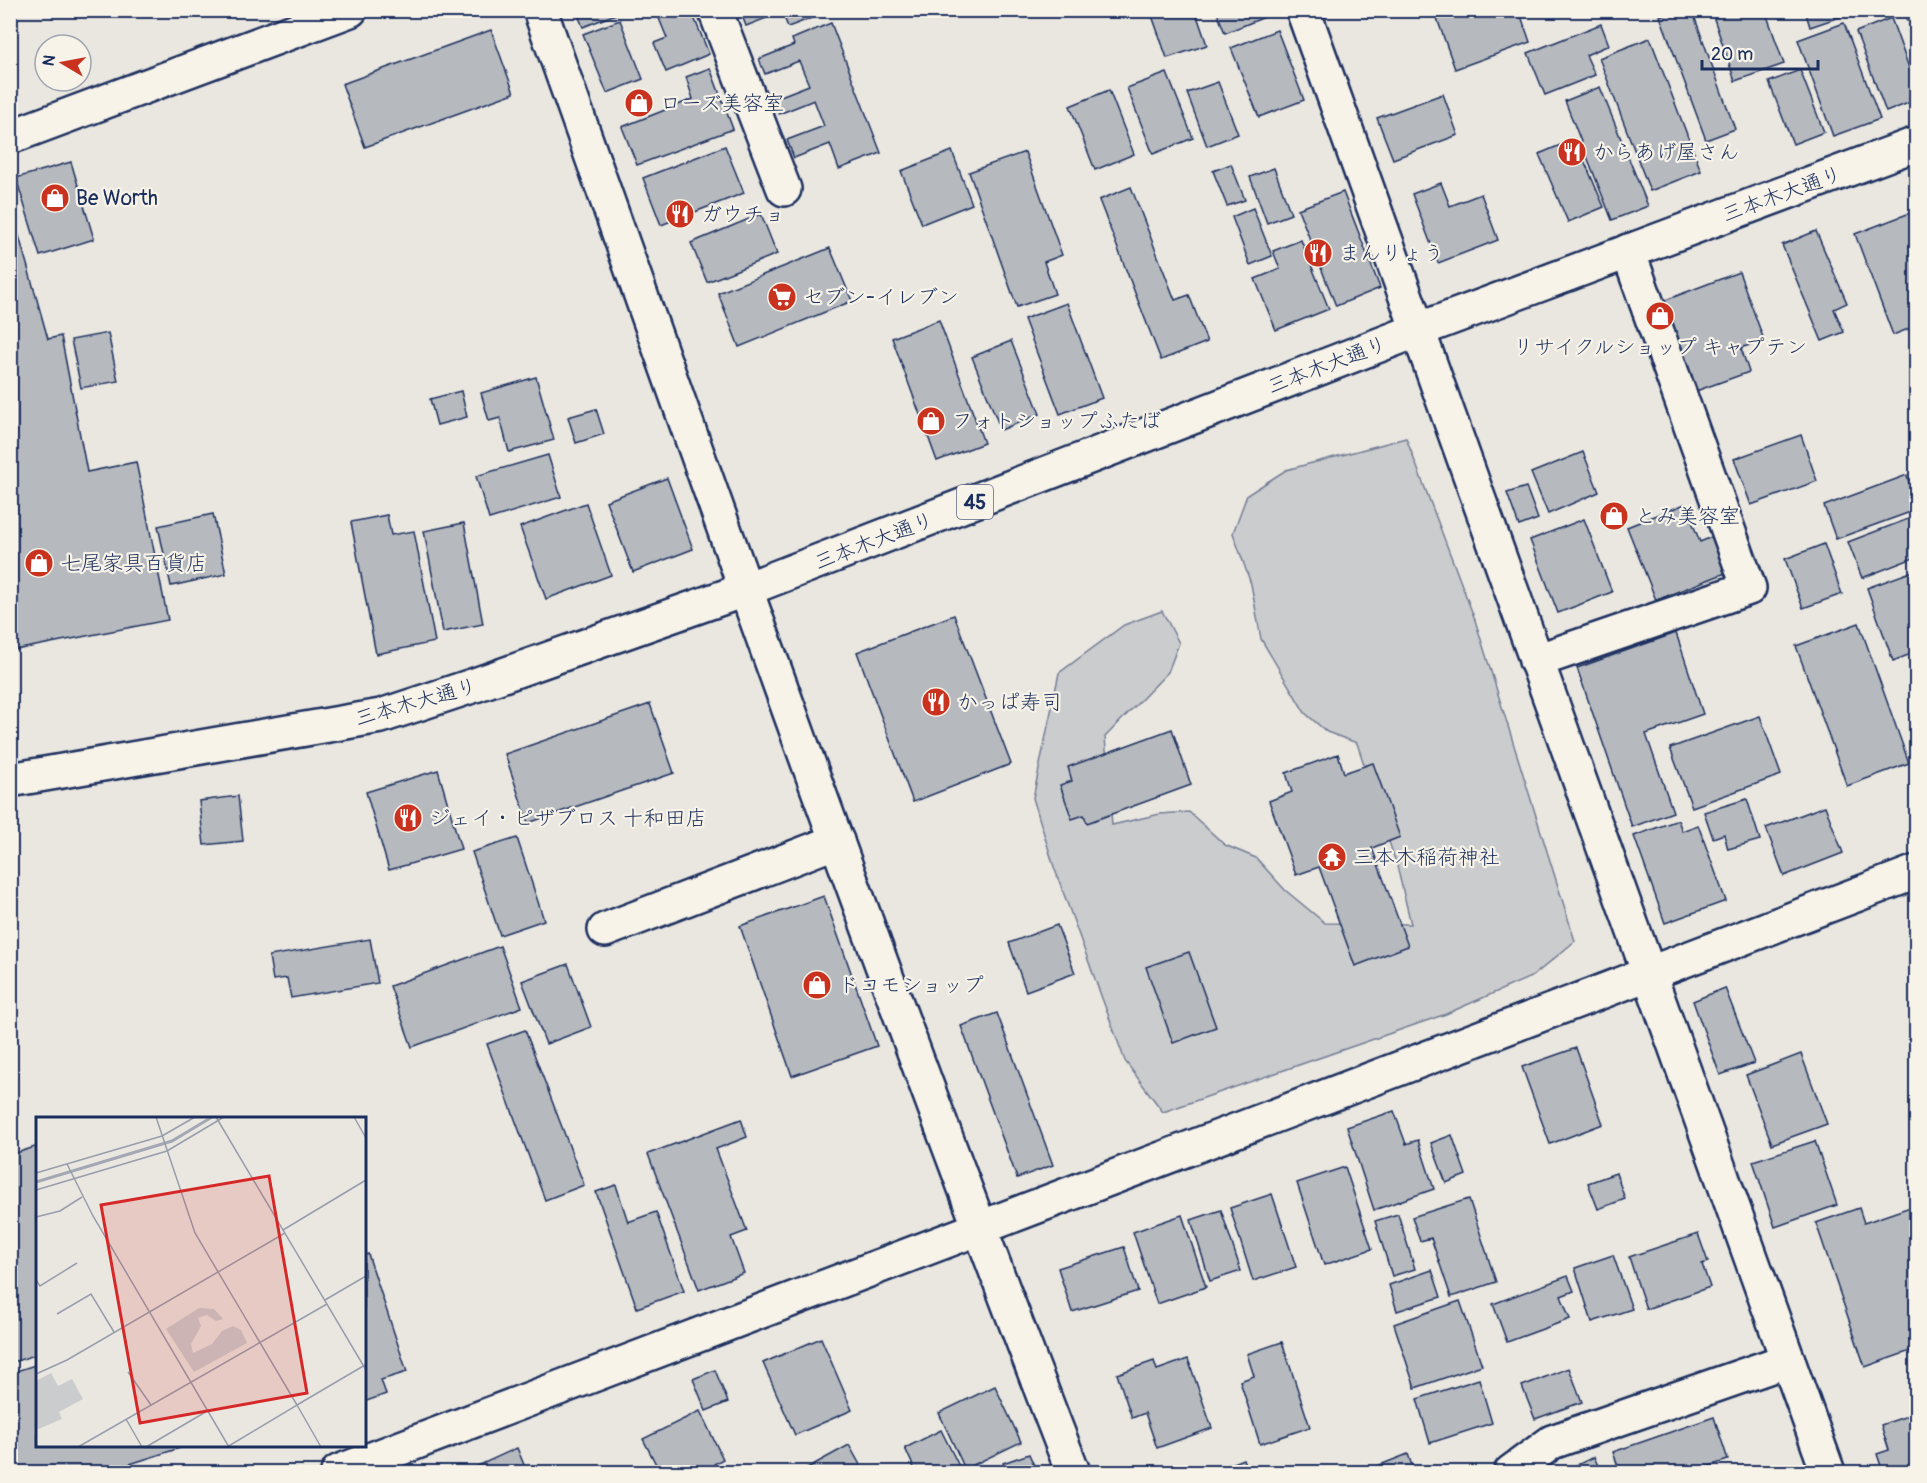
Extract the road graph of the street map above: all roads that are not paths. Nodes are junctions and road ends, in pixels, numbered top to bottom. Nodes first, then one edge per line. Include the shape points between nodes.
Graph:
1 (350, 10) edge
2 (540, 10) edge
3 (715, 10) edge
4 (1303, 10) edge
5 (10, 137) edge
6 (1917, 144) edge
7 (784, 189) dead end
8 (1628, 251) junction
9 (1418, 330) junction
10 (744, 590) junction
11 (1536, 661) junction
12 (10, 780) edge
13 (837, 841) junction
14 (1917, 872) edge
15 (605, 930) dead end
16 (1646, 973) junction
17 (980, 1228) junction
18 (1788, 1360) junction
19 (338, 1473) edge
20 (1074, 1473) edge
21 (1511, 1473) edge
22 (1828, 1473) edge

1 - 5 street
2 - 10 street
3 - 7 street
4 - 9 street
6 - 8 street, 三本木大通り / 45
8 - 9 street, 三本木大通り / 45
8 - 11 street via 1749,588
9 - 10 street, 三本木大通り / 45
9 - 11 street
10 - 12 street, 三本木大通り / 45 via 381,716
10 - 13 street
11 - 16 street
13 - 15 street
13 - 17 street
14 - 16 street
16 - 17 street
16 - 18 street
17 - 19 street
17 - 20 street
18 - 21 street via 1552,1442
18 - 22 street

